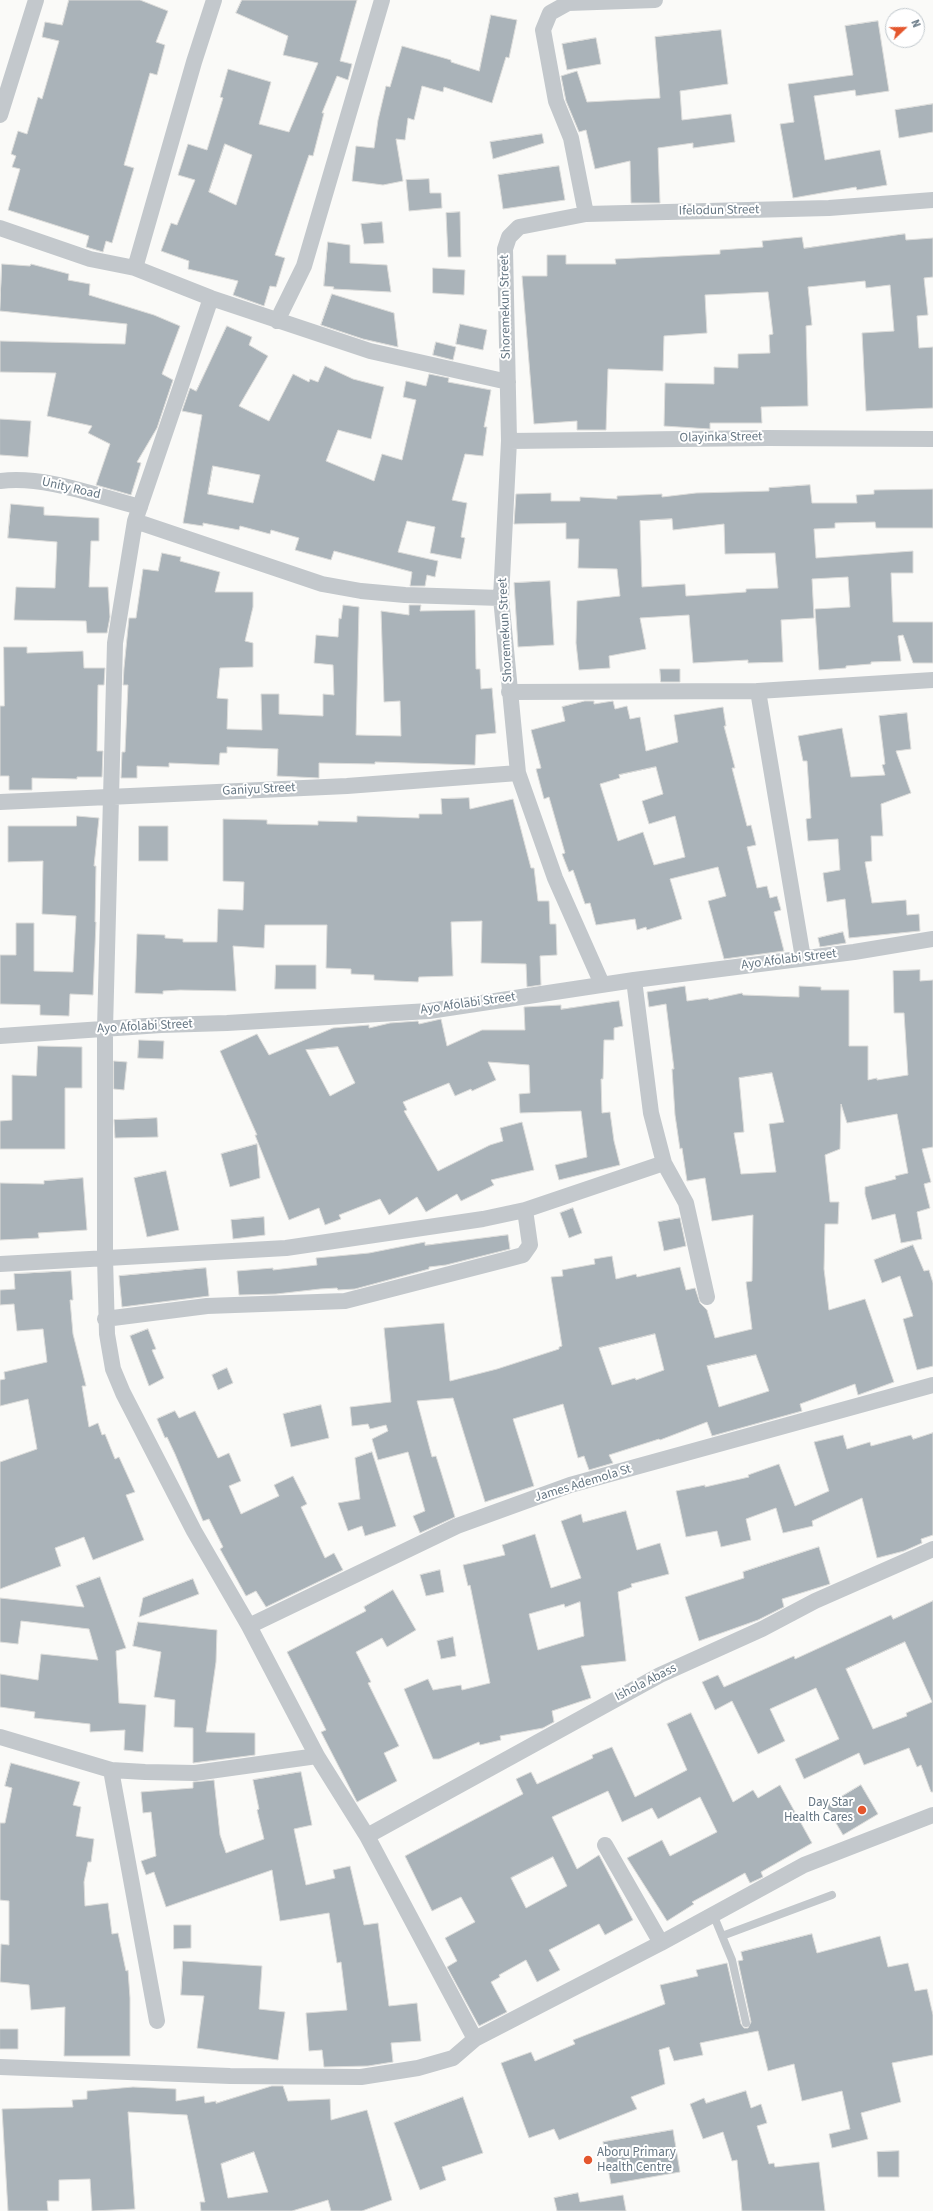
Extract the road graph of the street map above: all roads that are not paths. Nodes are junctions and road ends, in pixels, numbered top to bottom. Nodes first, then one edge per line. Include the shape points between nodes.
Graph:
1 (36, 0) edge
2 (214, 0) edge
3 (382, 0) edge
4 (655, 0) edge
5 (0, 114) edge
6 (933, 200) edge
7 (586, 214) junction
8 (0, 228) edge
9 (509, 236) joint
10 (135, 268) junction
11 (211, 298) junction
12 (277, 321) junction
13 (508, 382) junction
14 (933, 438) edge
15 (509, 441) junction
16 (0, 481) edge
17 (138, 514) junction
18 (501, 598) junction
19 (933, 680) edge
20 (758, 691) junction
21 (510, 692) junction
22 (518, 773) junction
23 (112, 797) junction
24 (0, 802) edge
25 (933, 939) edge
26 (803, 958) junction
27 (634, 980) junction
28 (602, 984) junction
29 (105, 1029) junction
30 (0, 1036) edge
31 (664, 1163) junction
32 (525, 1210) junction
33 (105, 1257) junction
34 (0, 1264) edge
35 (707, 1297) dead end
36 (105, 1319) junction
37 (933, 1385) edge
38 (933, 1549) edge
39 (249, 1626) junction
40 (0, 1737) edge
41 (317, 1756) junction
42 (112, 1770) junction
43 (933, 1815) edge
44 (367, 1836) junction
45 (605, 1845) dead end
46 (832, 1894) dead end
47 (713, 1914) junction
48 (722, 1936) junction
49 (662, 1943) junction
50 (157, 2021) dead end
51 (746, 2024) dead end
52 (475, 2039) junction
53 (0, 2067) edge

1 - 5 street
2 - 10 street
3 - 12 street via 304,266
4 - 7 street via 568,3 550,13 543,30 556,101 571,138
6 - 7 street, Ifelodun Street via 829,208
7 - 9 street, Ifelodun Street via 519,227
8 - 10 street via 90,259
9 - 13 street, Shoremekun Street via 505,249
10 - 11 street
11 - 12 street
11 - 17 street
12 - 13 street via 370,351
13 - 15 street, Shoremekun Street
14 - 15 street, Olayinka Street
15 - 18 street, Shoremekun Street
16 - 17 street, Unity Road via 18,478 52,484
17 - 18 street, Unity Road via 286,573 322,584 405,595
17 - 23 street via 115,643
18 - 21 street, Shoremekun Street
19 - 20 street
20 - 21 street
20 - 26 street
21 - 22 street, Shoremekun Street
22 - 23 street, Ganiyu Street via 347,786
22 - 28 street, Shoremekun Street via 555,878
23 - 24 street, Ganiyu Street
23 - 29 street
25 - 26 street, Ayo Afolabi Street
26 - 27 street, Ayo Afolabi Street
27 - 28 street, Ayo Afolabi Street
27 - 31 street via 651,1113
28 - 29 street, Ayo Afolabi Street via 429,1011
29 - 30 street, Ayo Afolabi Street
29 - 33 street
31 - 32 street
31 - 35 street via 686,1203
32 - 33 street via 483,1219 286,1248
32 - 36 street via 530,1245 523,1255 508,1259 345,1301 207,1306
33 - 34 street
33 - 36 street
36 - 39 street via 113,1369 123,1394 194,1531
37 - 39 street, James Ademola St via 563,1488 456,1526
38 - 44 street, Ishola Abass via 660,1675
39 - 41 street
40 - 42 street
41 - 42 street via 196,1773
41 - 44 street
42 - 50 street
43 - 47 street via 804,1865
44 - 52 street
45 - 49 street
46 - 48 lane
47 - 48 lane
47 - 49 street
48 - 51 lane via 732,1960
49 - 52 street
52 - 53 street via 453,2058 418,2068 361,2077 230,2076

